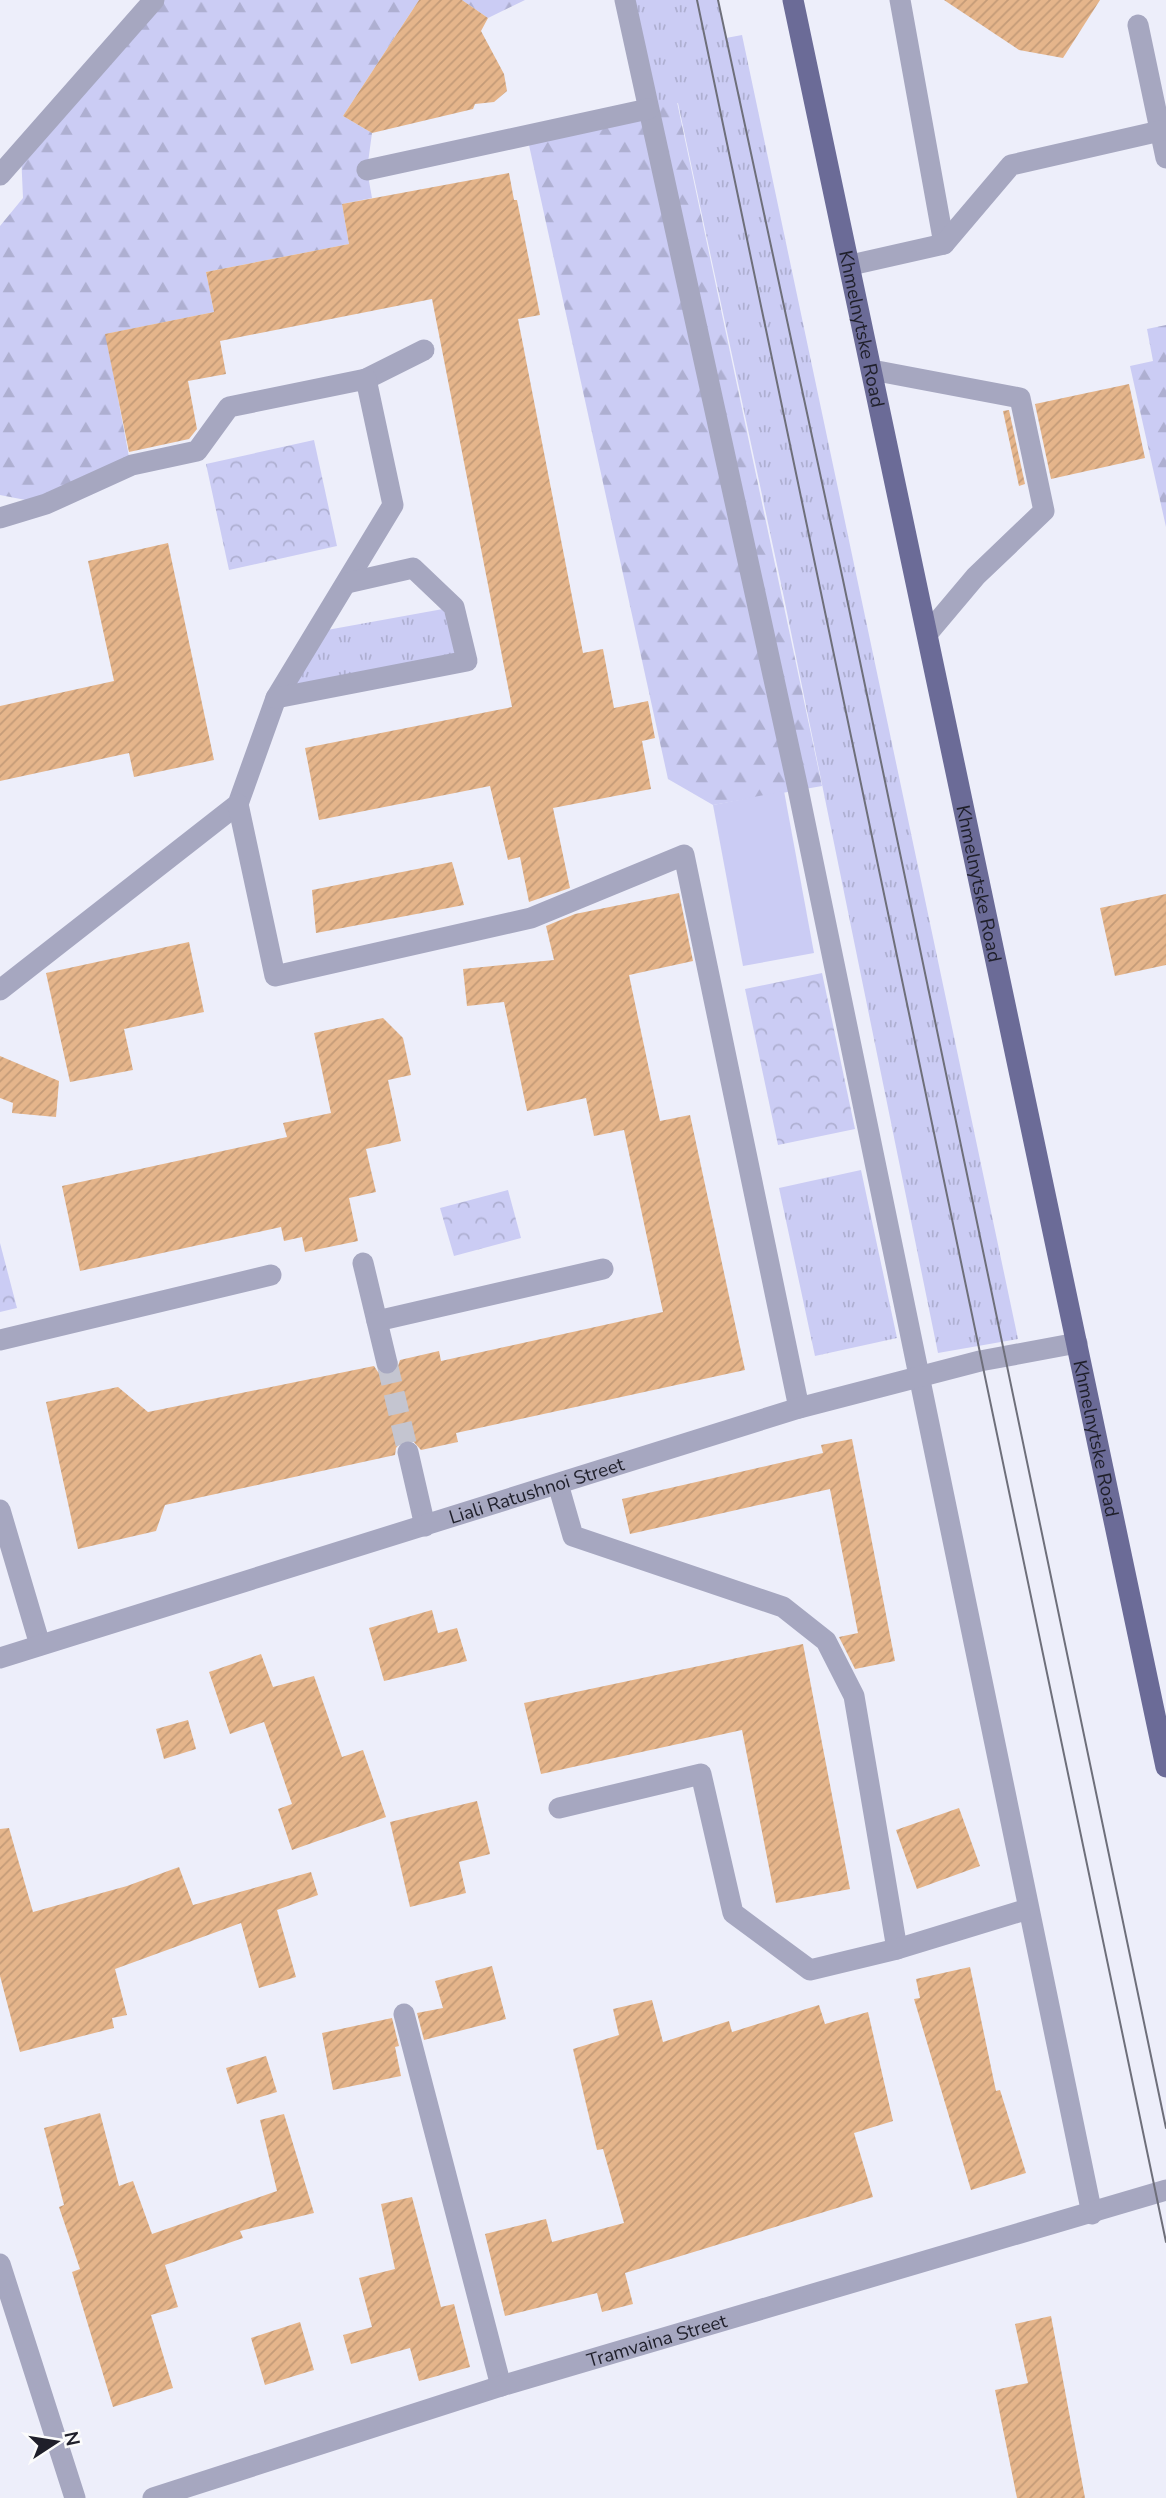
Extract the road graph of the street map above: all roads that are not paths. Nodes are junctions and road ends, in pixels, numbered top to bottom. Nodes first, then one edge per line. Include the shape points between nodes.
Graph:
1 (154, 0) edge
2 (625, 0) edge
3 (793, 0) edge
4 (900, 0) edge
5 (1138, 25) dead end
6 (649, 109) junction
7 (1160, 131) junction
8 (1166, 158) edge
9 (367, 170) dead end
10 (0, 175) edge
11 (944, 244) junction
12 (851, 265) junction
13 (424, 350) dead end
14 (872, 370) junction
15 (366, 379) junction
16 (0, 519) edge
17 (347, 583) junction
18 (928, 633) junction
19 (276, 698) junction
20 (238, 804) junction
21 (0, 990) edge
22 (363, 1263) dead end
23 (603, 1269) dead end
24 (271, 1275) dead end
25 (377, 1321) junction
26 (0, 1340) edge
27 (1077, 1343) junction
28 (387, 1363) tunnel mouth
29 (919, 1376) junction
30 (799, 1408) junction
31 (408, 1452) tunnel mouth
32 (558, 1484) junction
33 (0, 1510) edge
34 (425, 1526) junction
35 (40, 1645) junction
36 (0, 1658) edge
37 (1166, 1767) edge
38 (559, 1808) dead end
39 (1028, 1909) junction
40 (897, 1949) junction
41 (404, 2014) dead end
42 (1166, 2190) edge
43 (1092, 2214) junction
44 (0, 2264) edge
45 (501, 2386) junction
46 (75, 2498) edge
47 (153, 2498) edge

1 - 10 street
2 - 6 street
3 - 12 main road, Khmelnytske Road
4 - 11 street
5 - 7 street
6 - 9 street
6 - 29 street via 798,789
7 - 8 street
7 - 11 street via 1011,165
11 - 12 street
12 - 14 main road, Khmelnytske Road
13 - 15 street
14 - 18 main road, Khmelnytske Road
14 - 18 street via 1020,398 1044,511 976,576
15 - 16 street via 229,407 197,451 132,465 46,504
15 - 17 street via 393,505
17 - 19 street
17 - 19 street via 413,568 454,607 467,662
18 - 27 main road, Khmelnytske Road
19 - 20 street
20 - 21 street
20 - 30 street via 275,976 531,918 684,855
22 - 25 street
23 - 25 street
24 - 26 street
25 - 28 street
27 - 29 street, Liali Ratushnoi Street
27 - 37 main road, Khmelnytske Road
29 - 30 street, Liali Ratushnoi Street
29 - 39 street
30 - 32 street, Liali Ratushnoi Street
31 - 34 street
32 - 34 street, Liali Ratushnoi Street
32 - 40 street via 573,1536 783,1607 826,1641 854,1696
33 - 35 street
34 - 35 street, Liali Ratushnoi Street
35 - 36 street, Liali Ratushnoi Street
38 - 40 street via 701,1774 733,1913 810,1970
39 - 40 street
39 - 43 street
41 - 45 street
42 - 43 street, Tramvaina Street
43 - 45 street, Tramvaina Street
44 - 46 street
45 - 47 street, Tramvaina Street

